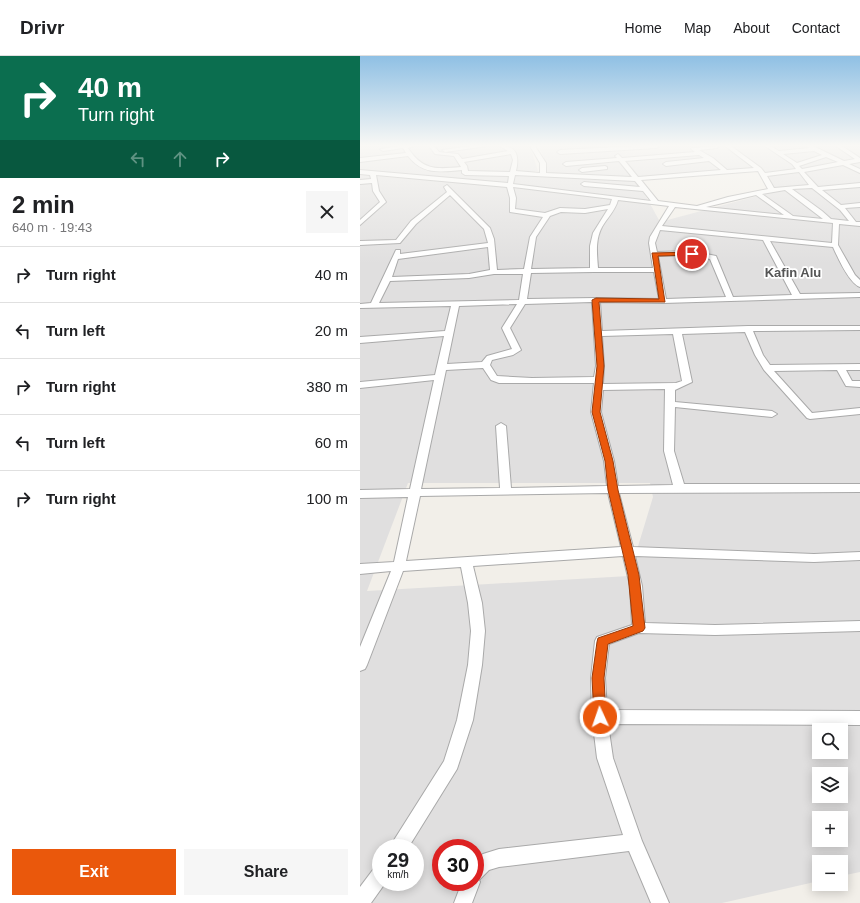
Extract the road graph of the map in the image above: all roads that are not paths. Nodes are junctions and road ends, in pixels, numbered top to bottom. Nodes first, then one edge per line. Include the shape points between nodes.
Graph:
1 (510, 185) edge
2 (375, 186) edge
3 (446, 186) edge
4 (515, 186) edge
5 (554, 186) edge
6 (586, 186) edge
7 (602, 186) edge
8 (642, 186) edge
9 (769, 186) edge
10 (814, 186) edge
11 (860, 186) edge
12 (816, 188) junction
13 (644, 189) junction
14 (787, 189) junction
15 (553, 190) junction
16 (561, 190) junction
17 (772, 191) junction
18 (450, 192) junction
19 (594, 194) junction
20 (759, 194) junction
21 (615, 197) junction
22 (572, 201) dead end
23 (655, 202) junction
24 (673, 205) junction
25 (860, 205) edge
26 (577, 206) dead end
27 (613, 206) junction
28 (838, 207) junction
29 (697, 208) junction
30 (582, 211) junction
31 (546, 215) junction
32 (792, 218) junction
33 (833, 221) junction
34 (360, 223) edge
35 (857, 224) edge
36 (658, 228) junction
37 (765, 238) junction
38 (398, 242) junction
39 (360, 243) edge
40 (491, 244) junction
41 (835, 245) junction
42 (654, 254) junction
43 (396, 257) junction
44 (594, 270) junction
45 (656, 270) junction
46 (494, 272) junction
47 (527, 272) junction
48 (852, 276) junction
49 (860, 276) edge
50 (387, 279) junction
51 (860, 285) edge
52 (860, 295) edge
53 (797, 296) junction
54 (730, 298) junction
55 (596, 300) junction
56 (663, 301) junction
57 (522, 303) junction
58 (455, 304) junction
59 (374, 305) junction
60 (360, 306) edge
61 (860, 328) edge
62 (748, 329) junction
63 (677, 332) junction
64 (449, 333) junction
65 (599, 334) junction
66 (360, 340) edge
67 (486, 365) junction
68 (840, 367) junction
69 (860, 367) edge
70 (767, 368) junction
71 (440, 372) junction
72 (599, 383) junction
73 (860, 384) edge
74 (360, 385) edge
75 (678, 386) junction
76 (669, 404) junction
77 (860, 411) edge
78 (772, 414) dead end
79 (501, 426) dead end
80 (680, 488) junction
81 (860, 488) edge
82 (613, 490) junction
83 (506, 492) junction
84 (414, 493) junction
85 (360, 494) edge
86 (629, 551) junction
87 (860, 556) edge
88 (466, 562) junction
89 (399, 566) junction
90 (360, 569) edge
91 (860, 626) edge
92 (639, 628) junction
93 (360, 665) edge
94 (600, 717) junction
95 (860, 718) edge
96 (404, 839) edge
97 (634, 842) junction
98 (484, 863) edge
99 (372, 886) edge
100 (468, 891) edge
101 (360, 903) edge
102 (463, 903) edge
103 (660, 903) edge

1 - 31 street via 512,211
2 - 34 street via 383,202
3 - 18 street
4 - 15 street
5 - 15 street
6 - 19 street
7 - 13 street
8 - 13 street
9 - 17 street
10 - 12 street
11 - 12 street
12 - 14 street
12 - 28 street
13 - 23 street
14 - 17 street
14 - 33 street
15 - 16 street
16 - 19 street
16 - 22 street
17 - 20 street
18 - 38 street via 402,235
18 - 40 street via 487,228
19 - 21 street
20 - 29 street
20 - 32 street
21 - 23 street
21 - 27 street
23 - 24 street
24 - 29 street
24 - 36 street
25 - 28 street
26 - 30 street
27 - 30 street
27 - 44 street via 596,232
28 - 35 street
29 - 32 street
30 - 31 street via 560,210
31 - 47 street via 533,237
32 - 33 street
33 - 35 street
33 - 41 street
36 - 37 street
36 - 42 street via 652,237
37 - 41 street
37 - 53 street
38 - 39 street
38 - 43 street
40 - 43 street
40 - 46 street
41 - 48 street
42 - 45 street
42 - 54 street via 692,254 713,258
43 - 50 street
44 - 45 street
44 - 47 street
45 - 56 street
46 - 47 street
46 - 50 street
47 - 57 street
48 - 49 street
48 - 51 street
50 - 59 street
52 - 53 street
53 - 54 street
54 - 56 street
55 - 56 street
55 - 57 street
55 - 65 street
57 - 58 street
57 - 67 street via 506,328 517,350 490,358
58 - 59 street
58 - 64 street
59 - 60 street
61 - 62 street
62 - 63 street
62 - 70 street
63 - 65 street
63 - 75 street via 687,381
64 - 66 street
64 - 71 street
65 - 72 street
67 - 71 street
67 - 72 street via 494,378 499,380
68 - 69 street
68 - 70 street
68 - 73 street via 849,384
70 - 77 street via 810,416
71 - 74 street
71 - 84 street
72 - 75 street
72 - 82 street via 596,412 609,461
75 - 76 street via 670,389
76 - 78 street
76 - 80 street via 669,451
79 - 83 street
80 - 81 street
80 - 82 street
82 - 83 street
82 - 86 street
83 - 84 street
84 - 85 street
84 - 89 street
86 - 87 street via 814,558
86 - 88 street
86 - 92 street via 636,586
88 - 89 street
88 - 96 street via 478,631 465,720 451,764
89 - 90 street
89 - 93 street
91 - 92 street via 715,630
92 - 94 street via 602,642 598,678
94 - 95 street
94 - 97 street via 605,758
97 - 98 street via 499,858
97 - 103 street
99 - 101 street
100 - 102 street

